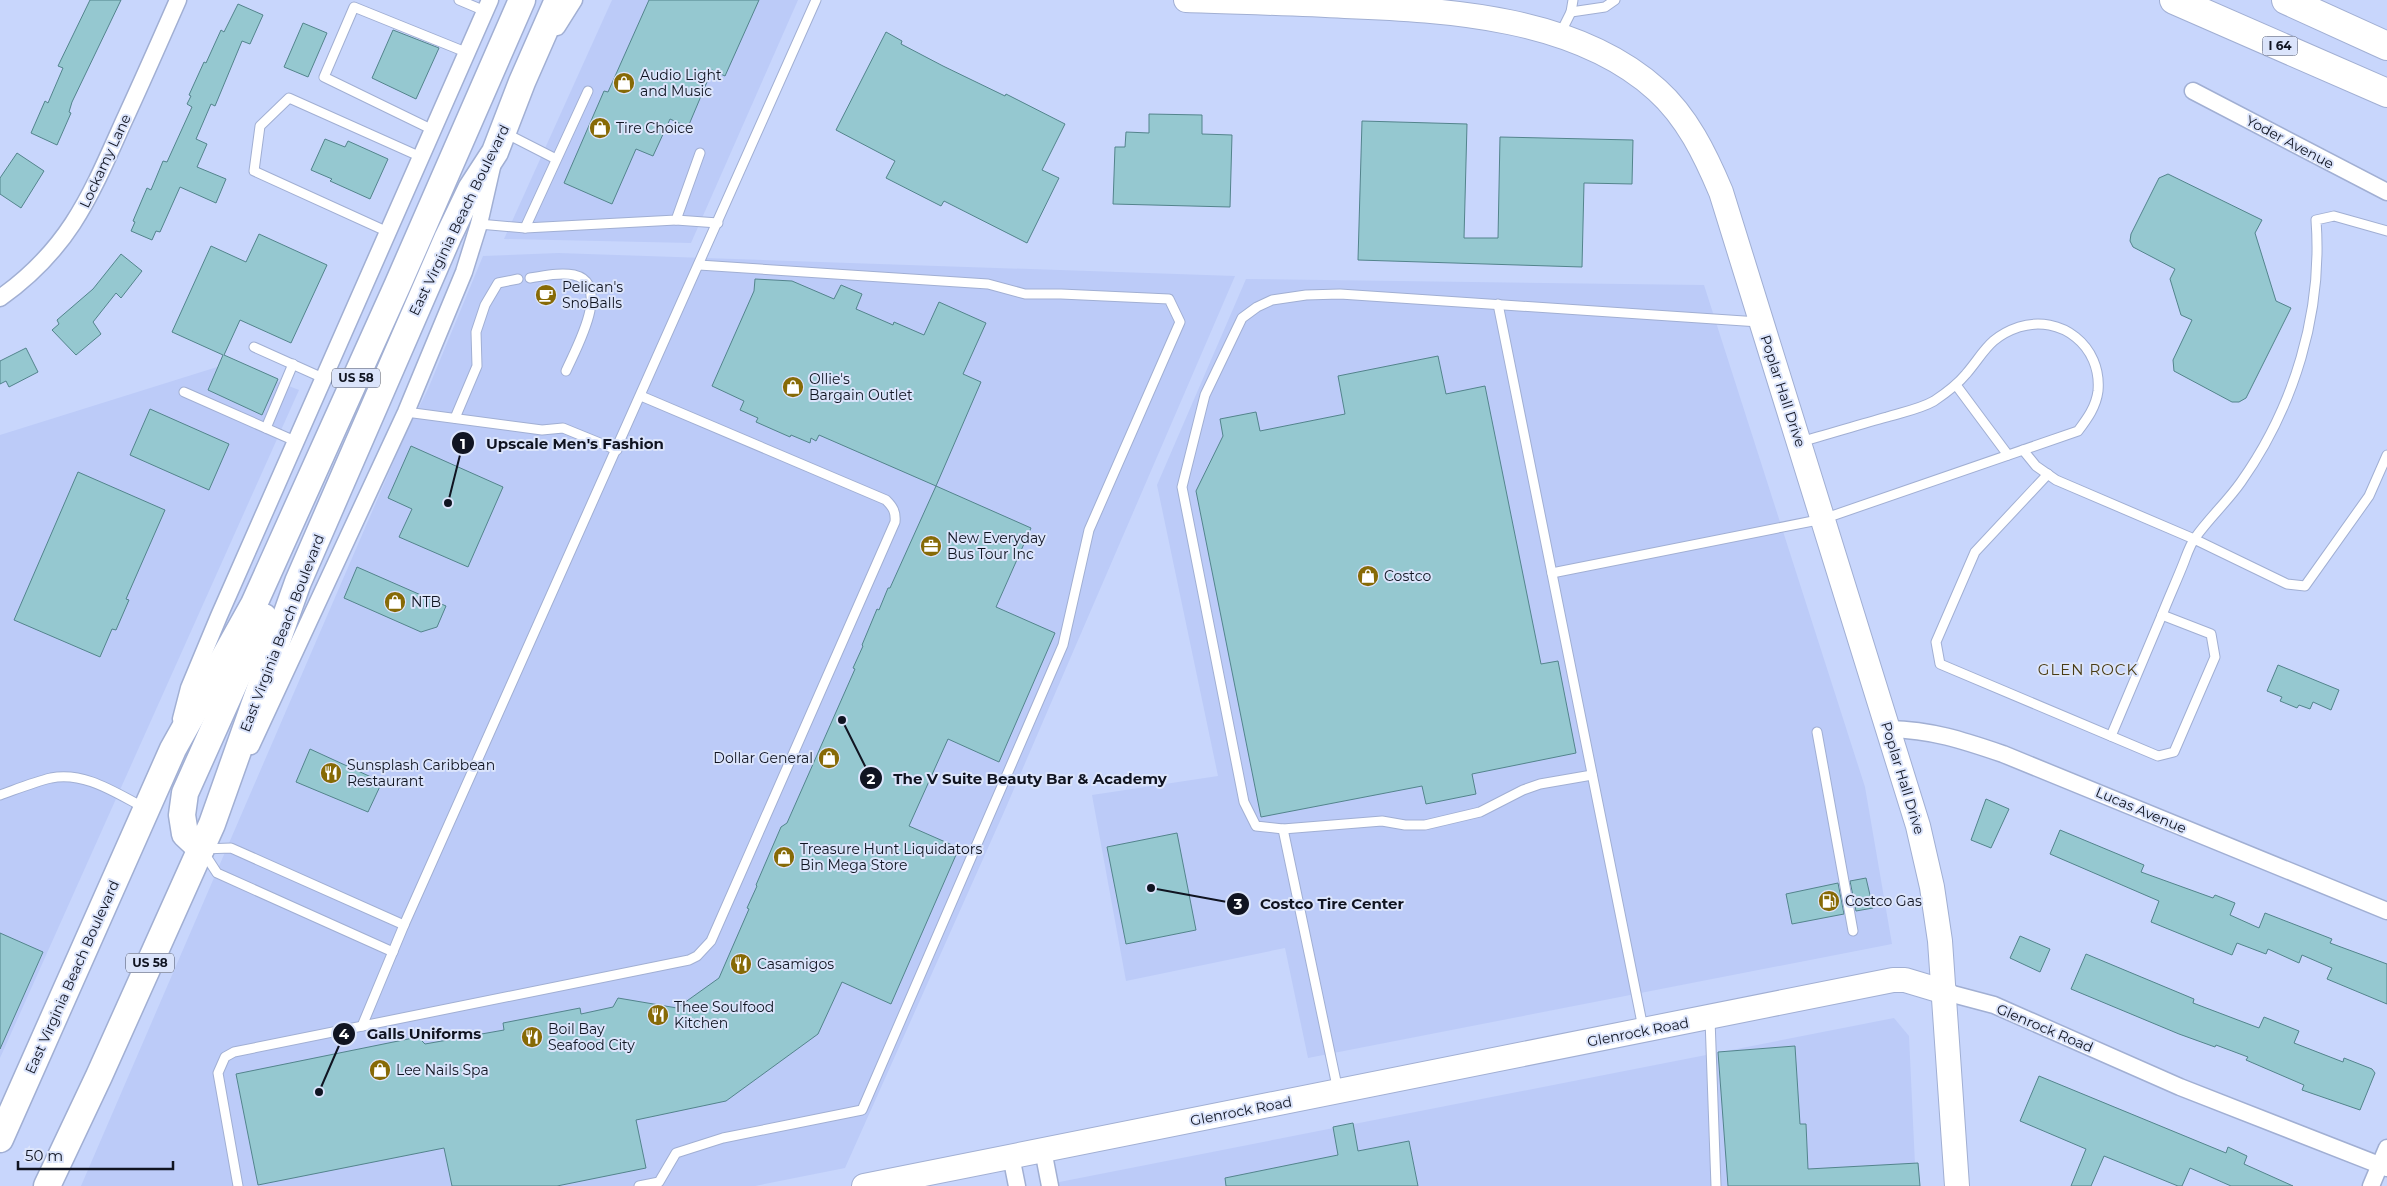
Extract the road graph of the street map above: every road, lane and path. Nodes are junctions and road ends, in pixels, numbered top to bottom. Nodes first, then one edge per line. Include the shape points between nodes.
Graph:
1 (178, 0) edge
2 (459, 0) edge
3 (522, 0) edge
4 (558, 0) edge
5 (574, 0) edge
6 (816, 0) edge
7 (1186, 0) edge
8 (1573, 0) edge
9 (1616, 0) edge
10 (2174, 0) edge
11 (2286, 0) edge
12 (1251, 1) edge
13 (488, 6) edge
14 (1571, 12) junction
15 (1559, 37) junction
16 (2387, 46) edge
17 (468, 53) junction
18 (522, 82) junction
19 (588, 91) dead end
20 (2192, 91) dead end
21 (2387, 93) edge
22 (433, 130) junction
23 (499, 142) junction
24 (700, 153) dead end
25 (421, 157) junction
26 (556, 159) junction
27 (2387, 192) edge
28 (676, 220) junction
29 (718, 223) junction
30 (479, 224) junction
31 (525, 228) junction
32 (388, 232) junction
33 (2387, 232) edge
34 (699, 265) junction
35 (530, 278) dead end
36 (518, 279) dead end
37 (0, 298) edge
38 (1498, 304) junction
39 (1762, 322) junction
40 (254, 347) dead end
41 (293, 364) junction
42 (566, 371) dead end
43 (324, 378) junction
44 (1956, 385) junction
45 (184, 392) dead end
46 (641, 396) junction
47 (406, 412) junction
48 (455, 418) junction
49 (266, 428) junction
50 (295, 441) junction
51 (1799, 442) junction
52 (617, 450) junction
53 (2024, 450) junction
54 (2008, 455) junction
55 (2387, 455) edge
56 (2048, 474) junction
57 (1823, 519) junction
58 (2194, 539) junction
59 (270, 567) junction
60 (1552, 573) junction
61 (2162, 615) junction
62 (1889, 729) junction
63 (1817, 732) dead end
64 (2111, 736) junction
65 (173, 749) junction
66 (1592, 775) junction
67 (0, 795) edge
68 (146, 809) junction
69 (212, 824) junction
70 (1283, 829) junction
71 (201, 849) junction
72 (2387, 911) edge
73 (404, 925) junction
74 (1853, 931) dead end
75 (393, 952) junction
76 (1945, 992) junction
77 (1710, 1017) junction
78 (362, 1026) junction
79 (1644, 1031) junction
80 (1338, 1092) junction
81 (0, 1139) edge
82 (2387, 1148) edge
83 (1043, 1150) junction
84 (1011, 1156) junction
85 (2384, 1166) edge
86 (47, 1186) edge
87 (238, 1186) edge
88 (639, 1186) edge
89 (864, 1186) edge
90 (1017, 1186) edge
91 (1050, 1186) edge
92 (1716, 1186) edge
93 (1957, 1186) edge
94 (2371, 1186) edge

1 - 37 street, Lockamy Lane via 91,196 46,260
2 - 13 lane
3 - 59 main road, East Virginia Beach Boulevard / US 58
4 - 18 main road, East Virginia Beach Boulevard / US 58
5 - 18 street
6 - 29 lane
7 - 12 street, Poplar Hall Drive
8 - 14 lane
9 - 14 lane via 1605,7
10 - 21 highway, I 64
11 - 16 highway
12 - 15 street, Poplar Hall Drive via 1464,10
13 - 17 street
14 - 15 lane
15 - 39 street, Poplar Hall Drive via 1601,52 1631,69 1658,91 1685,123 1704,153 1720,192
17 - 22 street
17 - 22 lane via 354,7 324,77
18 - 23 main road, East Virginia Beach Boulevard / US 58
19 - 26 lane
20 - 27 street, Yoder Avenue
22 - 25 street
23 - 26 lane
23 - 30 street
23 - 69 main road, East Virginia Beach Boulevard / US 58 via 448,237 298,582
24 - 28 lane
25 - 32 street
25 - 32 lane via 289,98 260,126 254,171
26 - 31 lane
28 - 29 lane
28 - 31 lane
29 - 34 lane
30 - 31 lane
30 - 47 street via 464,272
32 - 43 street
33 - 58 lane via 2334,216 2316,220 2310,322 2282,413 2242,481
34 - 46 lane
34 - 88 lane via 988,284 1025,294 1169,300 1180,322 1089,530 1063,645 862,1110 723,1138 676,1153 658,1182
35 - 42 lane via 575,275 587,283 592,295 590,312
36 - 48 lane via 498,283 484,305 476,332 477,366
38 - 39 lane
38 - 60 lane
38 - 70 lane via 1340,294 1272,300 1242,318 1206,395 1182,487 1244,802 1256,826
39 - 51 street, Poplar Hall Drive
40 - 41 lane
41 - 43 lane
41 - 49 lane
43 - 50 street
44 - 51 lane via 1932,402 1915,409
44 - 53 lane via 1984,349 1999,336 2018,328 2054,324 2081,342 2097,373 2098,391 2089,418 2078,431
44 - 54 lane
45 - 49 lane
46 - 52 lane
46 - 78 lane via 886,500 896,514 714,932 704,950 689,960
47 - 48 lane
47 - 69 street
48 - 52 lane via 542,430 563,428
49 - 50 lane
50 - 65 street via 189,688
51 - 57 street, Poplar Hall Drive
52 - 73 lane
53 - 54 lane
53 - 56 lane via 2036,466
54 - 57 lane
55 - 58 lane via 2369,496 2305,586 2287,584
56 - 58 lane
56 - 64 lane via 1975,552 1936,642 1940,664
57 - 60 lane
57 - 62 street, Poplar Hall Drive
58 - 61 lane
59 - 65 main road, East Virginia Beach Boulevard / US 58 via 254,604
59 - 71 main road via 270,594 264,616 185,793 182,815 185,834
60 - 66 lane
61 - 64 lane
61 - 64 lane via 2211,634 2215,657 2174,752 2158,756
62 - 72 street, Lucas Avenue via 1947,735 2003,754
62 - 76 street, Poplar Hall Drive via 1918,826 1932,887
63 - 74 lane
65 - 68 main road, East Virginia Beach Boulevard / US 58
66 - 70 lane via 1540,784 1480,812 1426,825 1357,821
66 - 79 lane
67 - 68 lane via 53,778 72,777 92,781
68 - 81 main road, East Virginia Beach Boulevard / US 58
69 - 71 main road, East Virginia Beach Boulevard / US 58
70 - 80 lane
71 - 73 lane via 231,848
71 - 75 lane via 217,873
71 - 86 main road, East Virginia Beach Boulevard / US 58
73 - 75 lane
75 - 78 lane
76 - 77 street, Glenrock Road via 1905,980 1893,980
76 - 85 street, Glenrock Road via 1994,1005 2180,1087
76 - 93 street, Poplar Hall Drive
77 - 79 street, Glenrock Road
77 - 92 lane
78 - 87 lane via 234,1052 225,1057 218,1073
79 - 80 street, Glenrock Road
80 - 83 street, Glenrock Road
82 - 85 street
83 - 84 street, Glenrock Road
83 - 91 street
84 - 89 street, Glenrock Road
84 - 90 street
85 - 94 street

